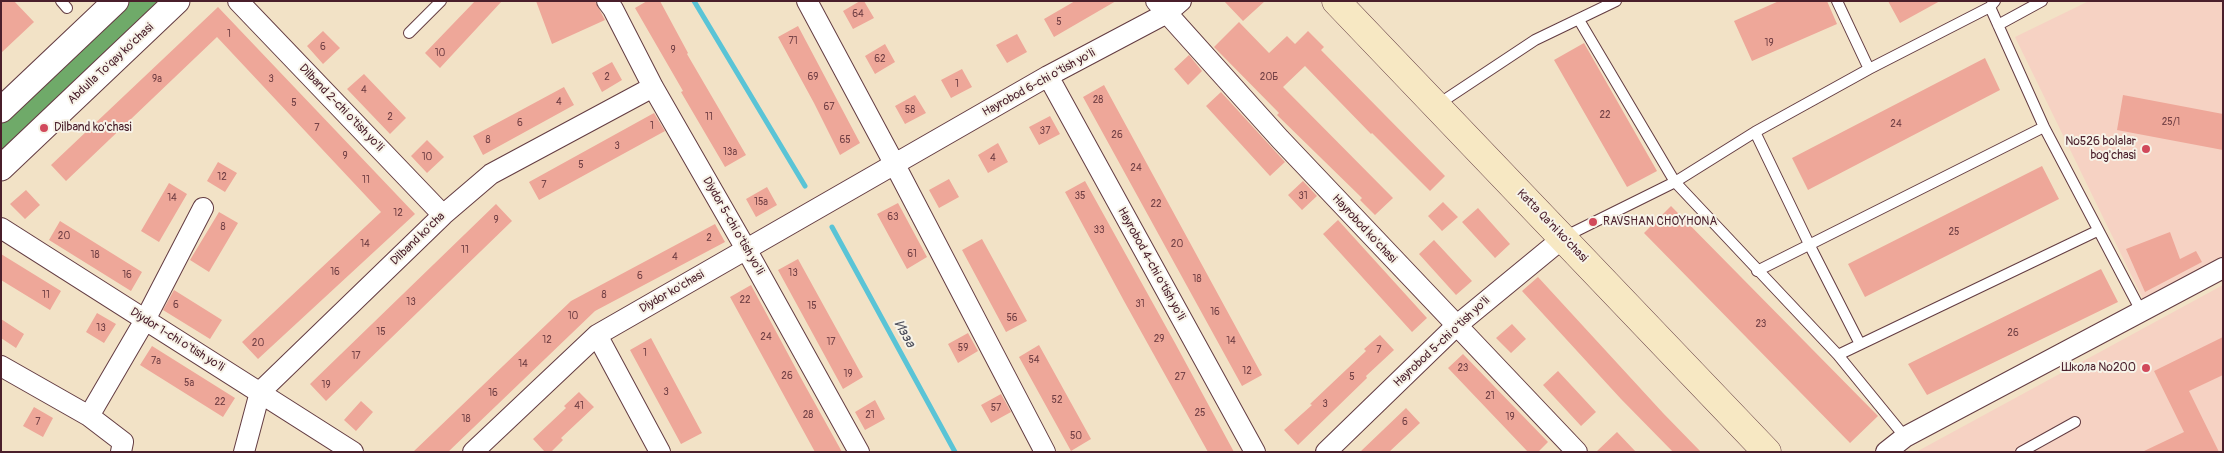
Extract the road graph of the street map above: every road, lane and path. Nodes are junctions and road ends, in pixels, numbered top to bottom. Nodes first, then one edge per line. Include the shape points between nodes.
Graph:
1 (116, 1) edge
2 (177, 1) edge
3 (238, 1) edge
4 (440, 1) edge
5 (607, 1) edge
6 (807, 1) edge
7 (1336, 1) edge
8 (1616, 1) edge
9 (1836, 1) edge
10 (2042, 1) edge
11 (1992, 4) edge
12 (1168, 5) edge
13 (1579, 20) junction
14 (1998, 25) junction
15 (409, 34) dead end
16 (1869, 69) junction
17 (1048, 76) junction
18 (653, 87) junction
19 (1436, 106) junction
20 (1, 110) edge
21 (2044, 127) junction
22 (1755, 132) junction
23 (895, 164) junction
24 (1, 168) edge
25 (1675, 182) junction
26 (203, 208) dead end
27 (443, 215) junction
28 (1, 228) edge
29 (2097, 231) junction
30 (1563, 238) junction
31 (1809, 244) junction
32 (746, 249) junction
33 (2223, 268) edge
34 (1756, 270) junction
35 (2141, 311) junction
36 (145, 320) junction
37 (1456, 326) junction
38 (597, 335) junction
39 (1860, 344) junction
40 (1838, 355) junction
41 (1, 366) edge
42 (260, 392) junction
43 (89, 416) junction
44 (2075, 422) dead end
45 (1905, 437) junction
46 (121, 452) edge
47 (244, 452) edge
48 (353, 452) edge
49 (473, 452) edge
50 (660, 452) edge
51 (859, 452) edge
52 (1045, 452) edge
53 (1255, 452) edge
54 (1326, 452) edge
55 (1577, 452) edge
56 (1767, 452) edge
57 (1886, 452) edge
58 (2020, 452) edge

1 - 20 street
2 - 24 street, Abdulla To'qay ko'chasi
3 - 27 street, Dilband 2-chi o'tish yo'li
4 - 15 lane
5 - 18 street, Diydor 5-chi o'tish yo'li
6 - 23 street
7 - 19 main road, Katta Qa'ni ko'chasi
8 - 13 lane
9 - 16 lane
10 - 14 lane
11 - 14 lane
11 - 16 lane
12 - 17 street, Hayrobod 6-chi o'tish yo'li
12 - 37 street, Hayrobod ko'chasi via 1280,139
13 - 19 lane via 1535,40
13 - 25 lane
14 - 21 lane
16 - 22 lane
17 - 23 street, Hayrobod 6-chi o'tish yo'li
17 - 53 street, Hayrobod 4-chi o'tish yo'li
18 - 27 street, Dilband ko'cha via 491,174
18 - 32 street, Diydor 5-chi o'tish yo'li
19 - 30 main road, Katta Qa'ni ko'chasi
21 - 29 lane
21 - 31 lane
22 - 25 lane
22 - 31 lane
23 - 32 street, Diydor ko'chasi
23 - 52 street
25 - 30 lane
25 - 34 lane
26 - 36 street
27 - 42 street, Dilband ko'cha
28 - 36 street, Diydor 1-chi o'tish yo'li
29 - 35 lane
29 - 39 lane
30 - 37 street, Hayrobod 5-chi o'tish yo'li
30 - 56 main road, Katta Qa'ni ko'chasi
31 - 34 lane
31 - 39 lane
32 - 38 street, Diydor ko'chasi
32 - 51 street, Diydor 5-chi o'tish yo'li
33 - 35 street
34 - 40 lane
35 - 45 street
36 - 42 street, Diydor 1-chi o'tish yo'li
36 - 43 street
37 - 54 street, Hayrobod 5-chi o'tish yo'li
37 - 55 street, Hayrobod ko'chasi
38 - 49 street, Diydor ko'chasi
38 - 50 street
39 - 40 lane
40 - 45 lane
41 - 43 street
42 - 47 street
42 - 48 street, Diydor 1-chi o'tish yo'li
43 - 46 street via 123,442
44 - 58 lane
45 - 57 street

